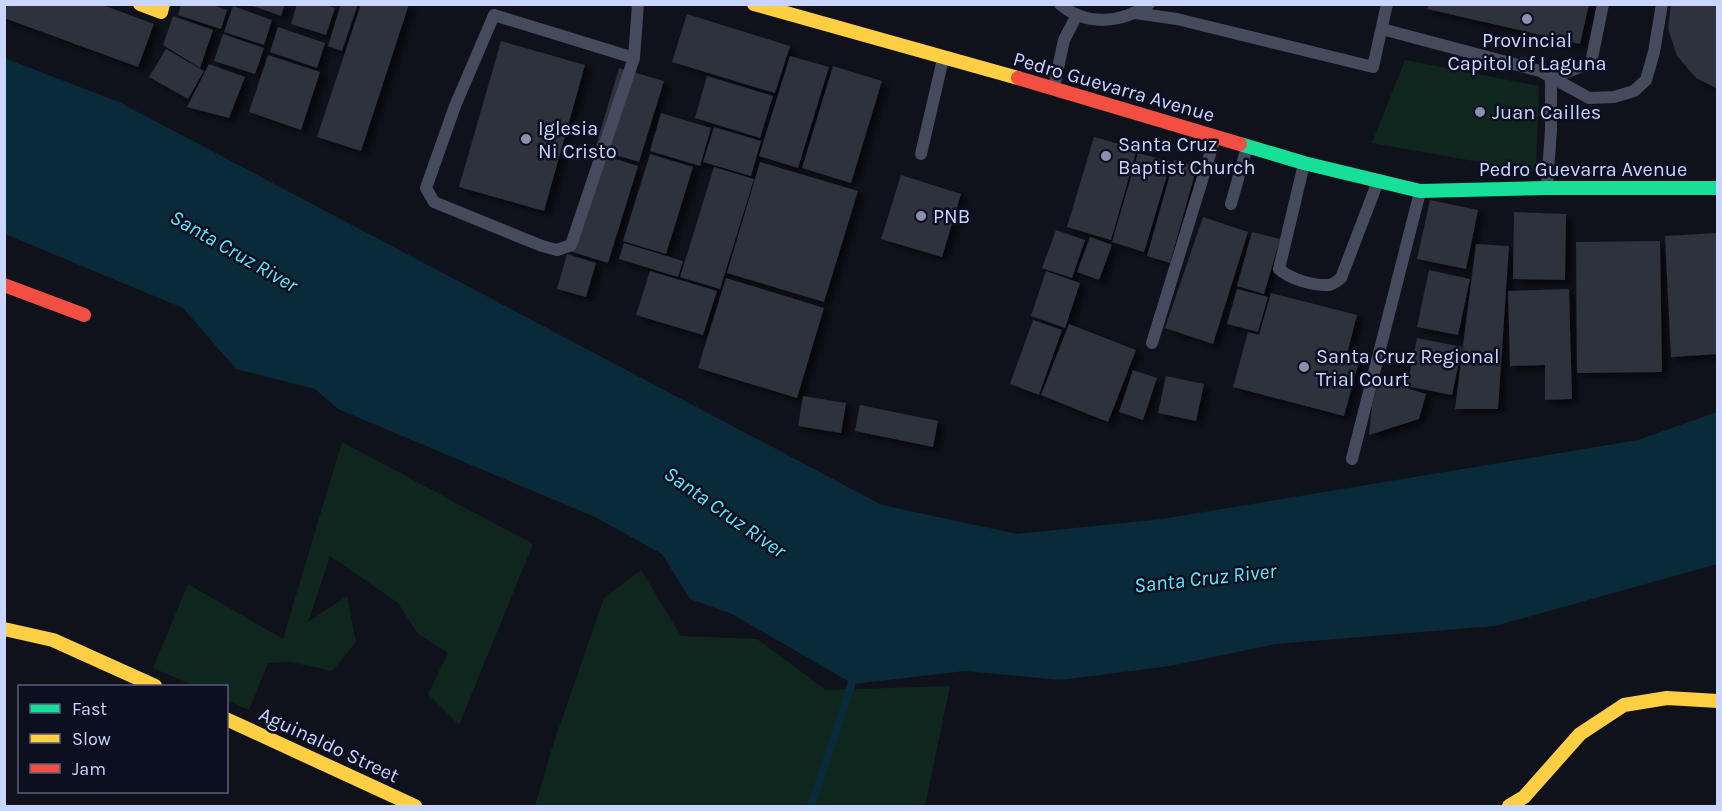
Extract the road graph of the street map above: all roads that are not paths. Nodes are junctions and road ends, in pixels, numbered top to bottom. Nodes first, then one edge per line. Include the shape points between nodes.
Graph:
1 (140, 4) edge
2 (638, 4) edge
3 (754, 4) edge
4 (1060, 4) edge
5 (1149, 4) edge
6 (1387, 4) edge
7 (1603, 4) edge
8 (1662, 4) edge
9 (162, 8) edge
10 (496, 10) edge
11 (1135, 13) junction
12 (1077, 15) junction
13 (1382, 28) junction
14 (634, 58) junction
15 (943, 58) junction
16 (1551, 78) junction
17 (1054, 88) junction
18 (1216, 137) junction
19 (1247, 146) junction
20 (921, 154) dead end
21 (1304, 163) junction
22 (1377, 182) junction
23 (1547, 188) junction
24 (1718, 188) edge
25 (1420, 191) junction
26 (1231, 204) dead end
27 (4, 285) edge
28 (84, 315) dead end
29 (1152, 343) dead end
30 (1353, 459) dead end
31 (4, 629) edge
32 (151, 685) edge
33 (1718, 701) edge
34 (228, 720) edge
35 (415, 807) edge
36 (1509, 807) edge

1 - 9 main road
2 - 14 lane
3 - 15 main road, Pedro Guevarra Avenue
4 - 12 lane
5 - 11 lane
6 - 13 lane
7 - 16 lane via 1591,63
8 - 16 lane via 1646,80 1634,91 1614,98 1589,98
10 - 14 lane
10 - 14 lane via 455,106 426,188 434,202 542,246 556,250 571,245
11 - 12 lane via 1106,20
11 - 13 lane via 1177,19 1373,67
12 - 17 lane via 1064,40
13 - 16 lane via 1540,71
15 - 17 main road, Pedro Guevarra Avenue
15 - 20 lane
16 - 23 lane
17 - 18 main road, Pedro Guevarra Avenue
18 - 19 main road, Pedro Guevarra Avenue
18 - 29 lane
19 - 21 main road, Pedro Guevarra Avenue
19 - 26 lane
21 - 22 main road, Pedro Guevarra Avenue
21 - 22 lane via 1279,268 1287,276 1308,282 1331,285 1341,278
22 - 25 main road, Pedro Guevarra Avenue
23 - 24 main road, Pedro Guevarra Avenue
23 - 25 main road, Pedro Guevarra Avenue
25 - 30 lane
27 - 28 main road
31 - 32 main road via 53,640
33 - 36 main road via 1667,698 1624,705 1580,734 1524,797
34 - 35 main road, Aguinaldo Street

